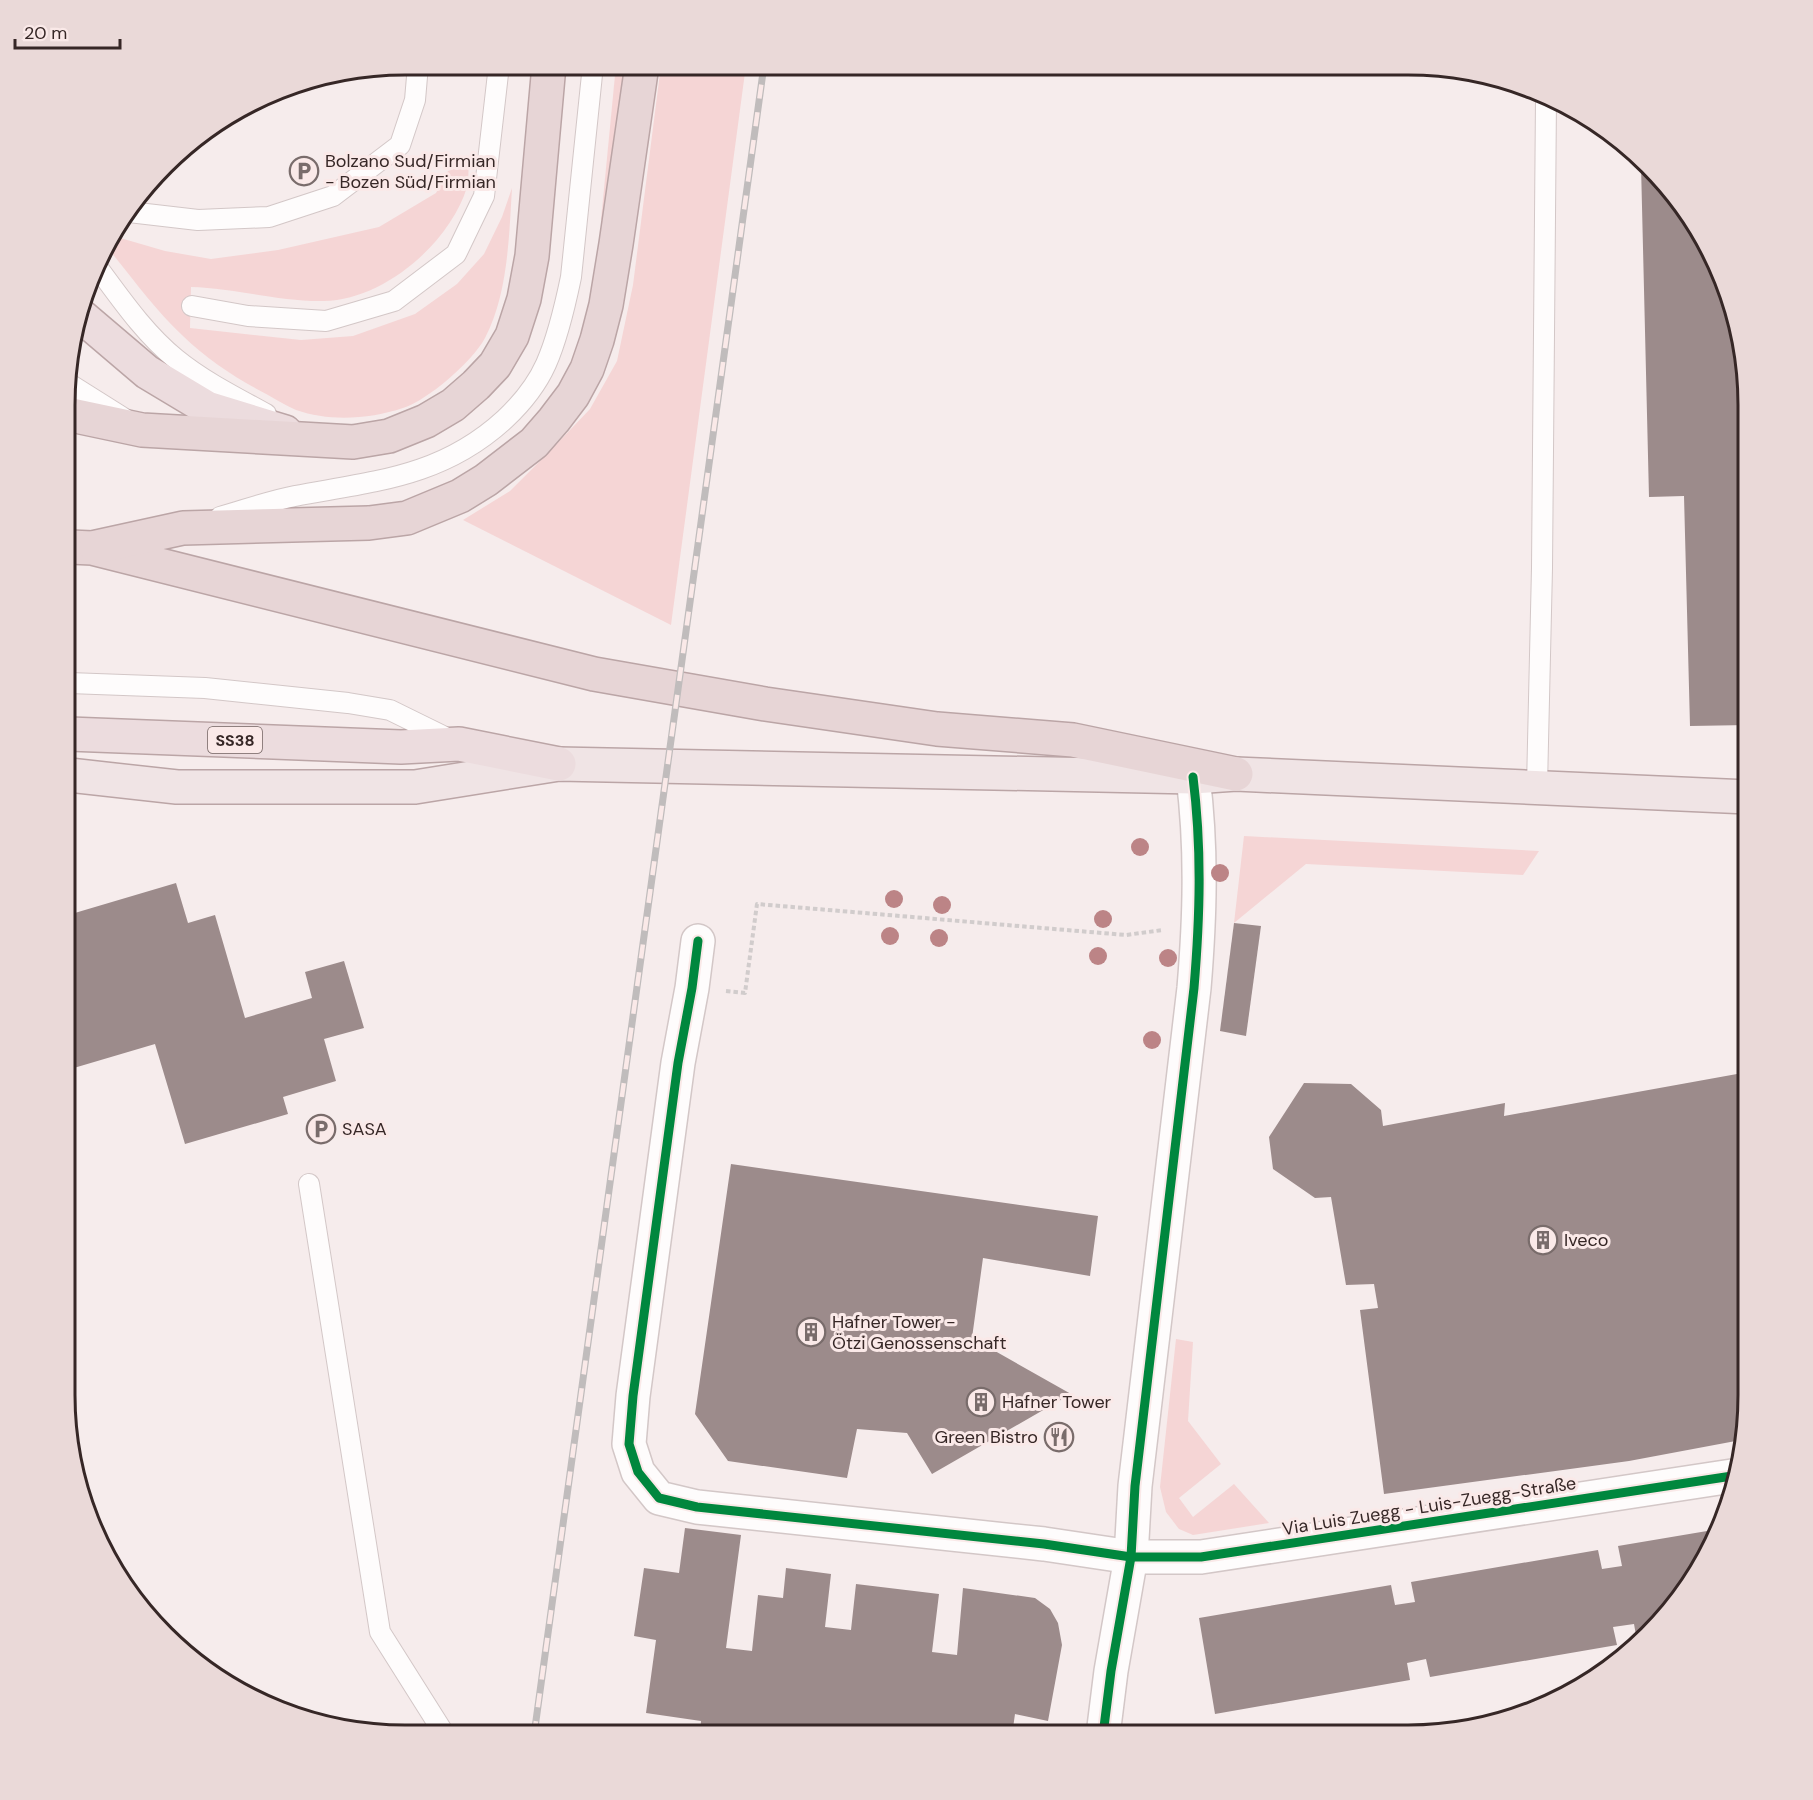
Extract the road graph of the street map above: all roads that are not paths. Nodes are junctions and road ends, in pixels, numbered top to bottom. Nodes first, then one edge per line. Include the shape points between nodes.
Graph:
1 (417, 75) edge
2 (498, 75) edge
3 (548, 75) edge
4 (592, 75) edge
5 (641, 75) edge
6 (1546, 105) edge
7 (137, 213) edge
8 (102, 274) edge
9 (192, 306) dead end
10 (86, 320) edge
11 (76, 388) edge
12 (75, 416) edge
13 (142, 430) junction
14 (313, 440) junction
15 (183, 528) junction
16 (81, 548) edge
17 (75, 683) edge
18 (75, 734) edge
19 (459, 744) junction
20 (559, 764) junction
21 (1236, 774) junction
22 (75, 776) edge
23 (1193, 777) junction
24 (1537, 786) junction
25 (1738, 796) edge
26 (698, 941) dead end
27 (309, 1184) dead end
28 (1728, 1477) edge
29 (1131, 1557) junction
30 (439, 1725) edge
31 (1103, 1725) edge

1 - 7 lane via 415,100 400,145 333,196 269,217 198,220
2 - 9 lane via 484,196 456,254 394,301 326,321 248,316
3 - 14 highway via 532,256 512,336 495,365 453,405 426,421 380,438 353,442
4 - 15 lane via 566,304 545,366 517,408 468,448 436,464 383,480 267,503
5 - 15 highway via 606,305 597,340 573,395 534,443 460,496 407,518 369,523
6 - 24 lane
8 - 14 lane via 129,310 174,358 214,386
10 - 14 highway via 147,372 207,408
11 - 13 lane
12 - 13 highway
13 - 14 highway
15 - 16 highway
16 - 21 highway via 594,674 937,729 1073,740
17 - 19 lane via 205,688 348,703 390,710
18 - 19 highway, SS38 via 401,747
19 - 20 highway, SS38
20 - 22 main road via 415,787 177,787
20 - 23 main road
21 - 23 main road
21 - 24 main road
23 - 29 street via 1199,825 1199,926 1135,1486
24 - 25 main road
26 - 29 street, Via Luis Zuegg - Luis-Zuegg-Straße via 633,1396 629,1444 638,1472 659,1498 697,1507
27 - 30 lane via 380,1632
28 - 29 street, Via Luis Zuegg - Luis-Zuegg-Straße via 1201,1557
29 - 31 street

